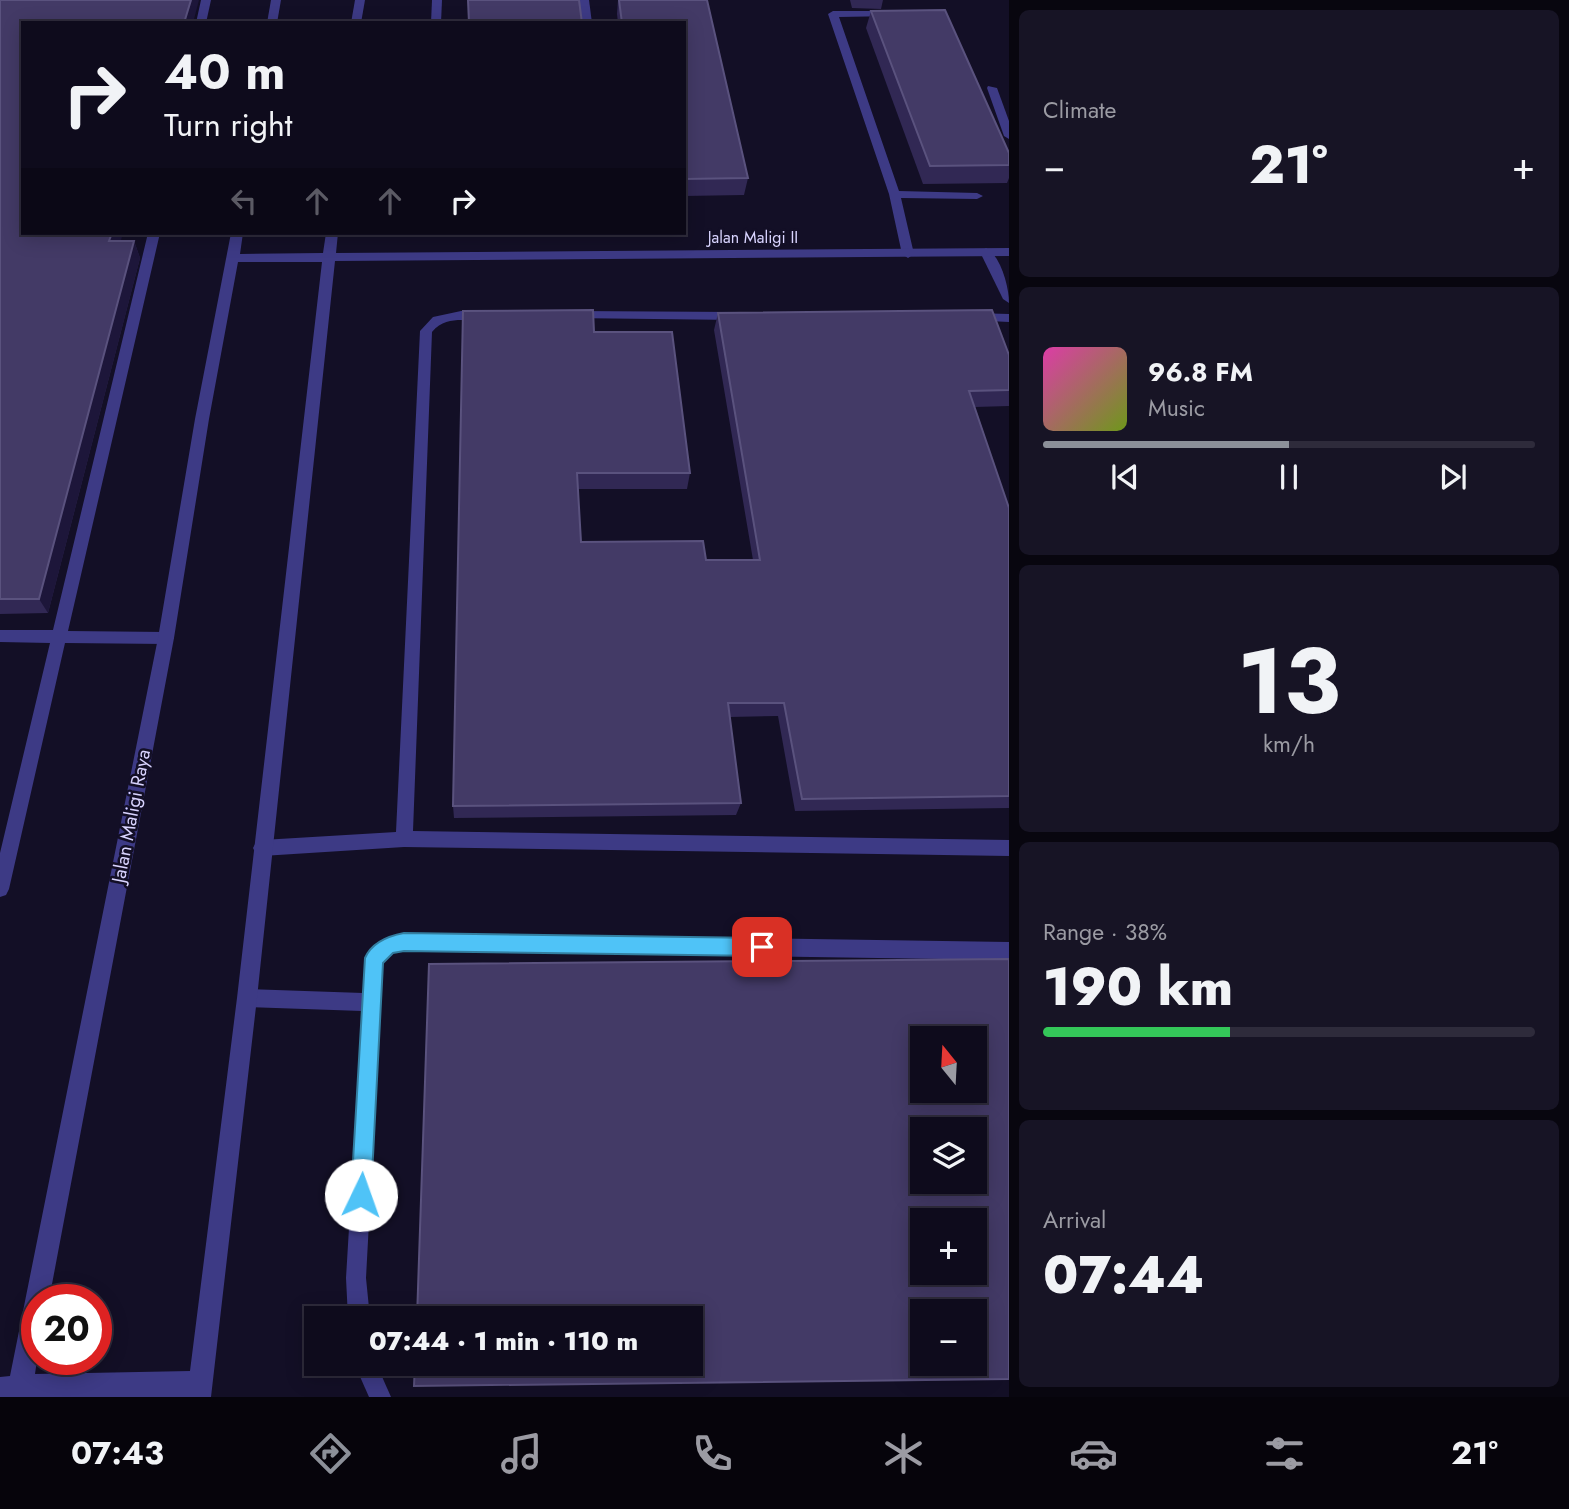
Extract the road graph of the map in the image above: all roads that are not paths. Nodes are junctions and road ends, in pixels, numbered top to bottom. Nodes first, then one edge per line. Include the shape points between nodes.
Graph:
1 (206, 0) edge
2 (276, 0) edge
3 (360, 0) edge
4 (437, 0) edge
5 (584, 0) edge
6 (897, 14) edge
7 (201, 21) edge
8 (272, 21) edge
9 (356, 21) edge
10 (436, 21) edge
11 (587, 21) edge
12 (992, 88) dead end
13 (1009, 136) edge
14 (895, 194) junction
15 (976, 196) dead end
16 (154, 235) edge
17 (237, 235) edge
18 (332, 235) edge
19 (986, 252) junction
20 (1009, 252) edge
21 (908, 254) junction
22 (233, 258) junction
23 (330, 258) junction
24 (1009, 299) edge
25 (501, 315) edge
26 (557, 315) edge
27 (753, 316) edge
28 (962, 317) edge
29 (1009, 318) edge
30 (0, 636) edge
31 (57, 637) junction
32 (166, 638) junction
33 (404, 839) junction
34 (262, 848) junction
35 (1009, 848) edge
36 (0, 889) edge
37 (1009, 951) edge
38 (247, 998) junction
39 (371, 1002) junction
40 (358, 1306) edge
41 (371, 1376) edge
42 (199, 1390) edge
43 (12, 1392) edge
44 (380, 1397) edge

1 - 7 lane
2 - 8 street
3 - 9 street
4 - 10 lane
5 - 11 lane
6 - 14 lane via 833,15
12 - 13 lane
14 - 15 lane
14 - 21 lane
16 - 31 lane
17 - 22 street, Jalan Maligi Raya
18 - 23 street
19 - 20 street, Jalan Maligi II
19 - 21 street, Jalan Maligi II
19 - 24 lane
21 - 23 street, Jalan Maligi II
22 - 23 street, Jalan Maligi II
22 - 32 street, Jalan Maligi Raya
23 - 34 street
25 - 33 lane via 447,316 432,322 426,331
26 - 27 lane
28 - 29 lane
30 - 31 lane
31 - 32 lane
31 - 36 lane
32 - 43 street, Jalan Maligi Raya
33 - 34 lane
33 - 35 lane
34 - 38 street
37 - 39 lane via 404,942 389,945 374,958
38 - 39 lane
38 - 42 street
39 - 40 lane
41 - 44 lane
42 - 43 street via 74,1384

